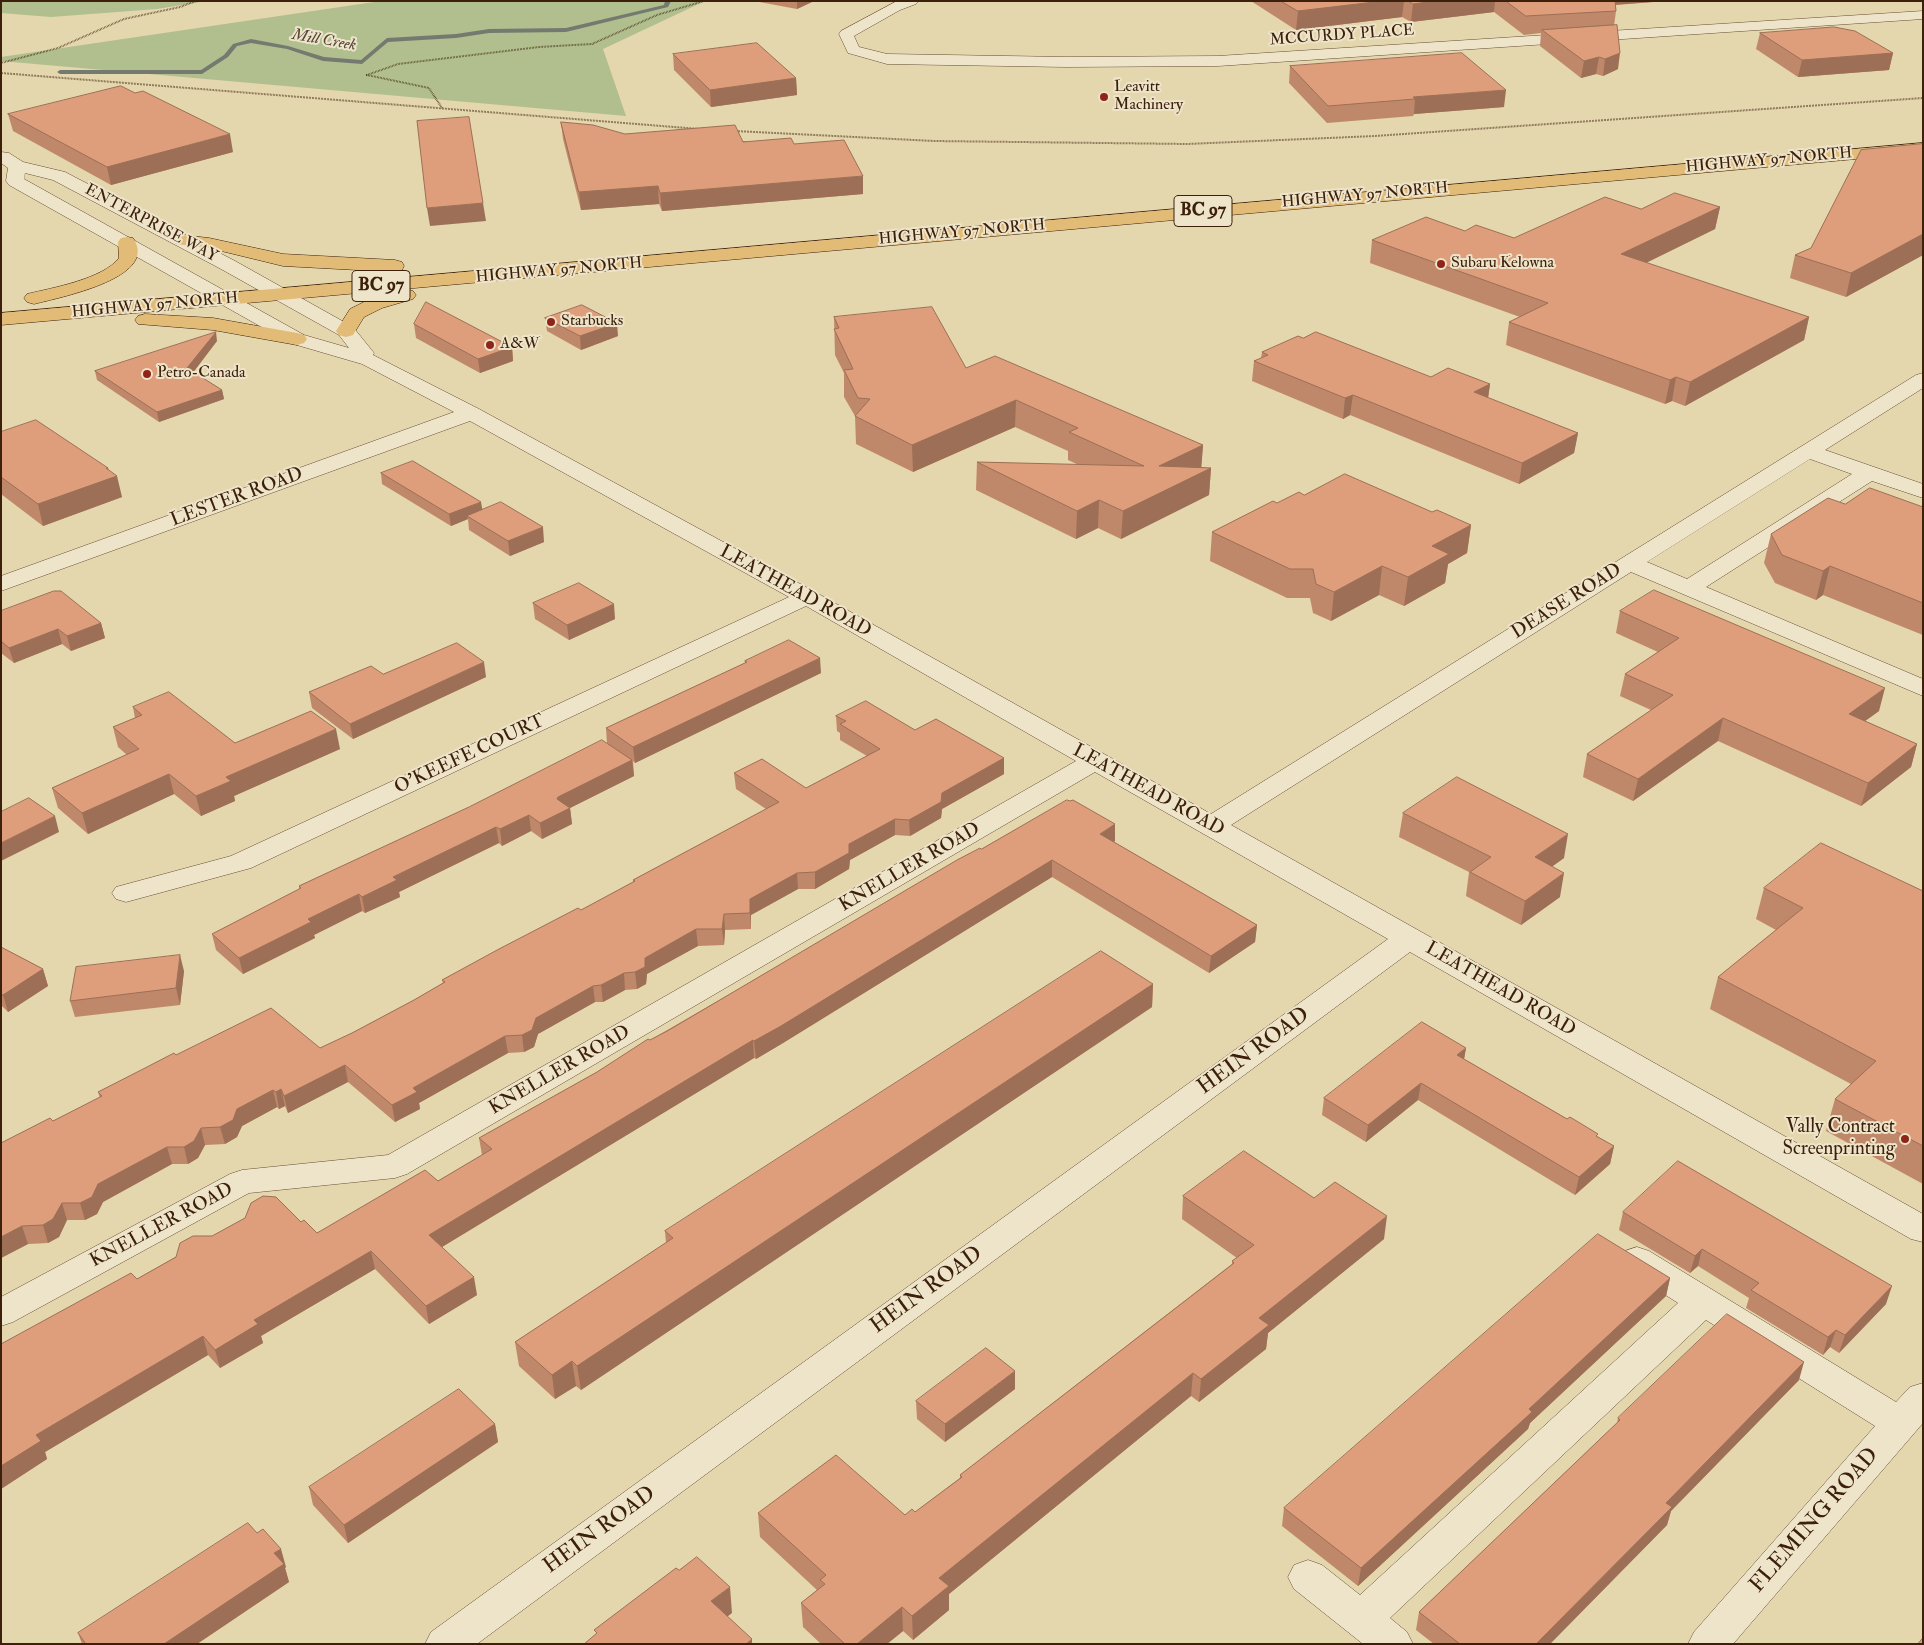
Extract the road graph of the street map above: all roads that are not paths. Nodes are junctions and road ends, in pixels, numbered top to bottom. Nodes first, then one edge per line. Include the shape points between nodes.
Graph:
1 (911, 1) edge
2 (1923, 15) edge
3 (1923, 132) edge
4 (1923, 148) edge
5 (1, 156) edge
6 (16, 166) junction
7 (182, 240) junction
8 (127, 242) junction
9 (494, 258) dead end
10 (415, 265) dead end
11 (395, 266) junction
12 (253, 278) junction
13 (483, 278) junction
14 (200, 283) junction
15 (165, 286) dead end
16 (118, 290) dead end
17 (280, 295) junction
18 (34, 298) junction
19 (227, 299) junction
20 (1, 301) edge
21 (74, 313) junction
22 (1, 319) edge
23 (346, 331) junction
24 (297, 339) junction
25 (369, 360) junction
26 (1923, 379) edge
27 (472, 413) junction
28 (1807, 451) junction
29 (1869, 473) junction
30 (1922, 490) edge
31 (1629, 563) junction
32 (1, 584) edge
33 (1688, 588) junction
34 (806, 597) junction
35 (1923, 688) edge
36 (1095, 761) junction
37 (1211, 826) junction
38 (126, 893) dead end
39 (1409, 938) junction
40 (1923, 1230) edge
41 (1612, 1244) edge
42 (1704, 1300) junction
43 (1, 1313) edge
44 (1912, 1410) edge
45 (1308, 1577) dead end
46 (1361, 1619) junction
47 (445, 1644) edge
48 (1393, 1644) edge
49 (1708, 1644) edge

1 - 2 street, MCCURDY PLACE via 846,34 853,50 887,59 1218,61
3 - 9 highway, HIGHWAY 97 NORTH / BC 97 via 1548,168
4 - 13 highway, HIGHWAY 97 NORTH / BC 97
5 - 6 street, ENTERPRISE WAY
6 - 7 street, ENTERPRISE WAY via 59,176
6 - 8 street, ENTERPRISE WAY via 15,181
7 - 11 highway via 283,260
7 - 12 street, ENTERPRISE WAY
8 - 14 street, ENTERPRISE WAY
8 - 18 highway via 128,258 120,268 90,282
10 - 11 highway, HIGHWAY 97 NORTH / BC 97
11 - 12 highway, HIGHWAY 97 NORTH / BC 97
12 - 14 highway, HIGHWAY 97 NORTH / BC 97
12 - 17 street, ENTERPRISE WAY
13 - 17 highway, HIGHWAY 97 NORTH / BC 97
13 - 23 highway via 375,304 357,313
14 - 15 highway, HIGHWAY 97 NORTH / BC 97
14 - 19 street, LEATHEAD ROAD
16 - 18 highway, HIGHWAY 97 NORTH
17 - 19 highway, HIGHWAY 97 NORTH / BC 97
17 - 23 street, LEATHEAD ROAD
18 - 20 highway, HIGHWAY 97 NORTH
19 - 21 highway, HIGHWAY 97 NORTH / BC 97
19 - 24 street, LEATHEAD ROAD
21 - 22 highway, HIGHWAY 97 NORTH / BC 97
21 - 24 highway via 214,324
23 - 25 street, LEATHEAD ROAD
24 - 25 street, LEATHEAD ROAD
25 - 27 street, LEATHEAD ROAD
26 - 28 street, DEASE ROAD
27 - 32 street, LESTER ROAD
27 - 34 street, LEATHEAD ROAD
28 - 29 street
28 - 31 street, DEASE ROAD
29 - 30 street
29 - 33 street
31 - 33 street
31 - 37 street, DEASE ROAD
33 - 35 street
34 - 36 street, LEATHEAD ROAD
34 - 38 street, O'KEEFE COURT via 241,862
36 - 37 street, LEATHEAD ROAD
36 - 43 street, KNELLER ROAD via 395,1166 242,1182
37 - 39 street, LEATHEAD ROAD
39 - 40 street, LEATHEAD ROAD
39 - 47 street, HEIN ROAD
41 - 42 street
42 - 44 street
42 - 46 street
44 - 49 street, FLEMING ROAD
45 - 46 street
46 - 48 street

